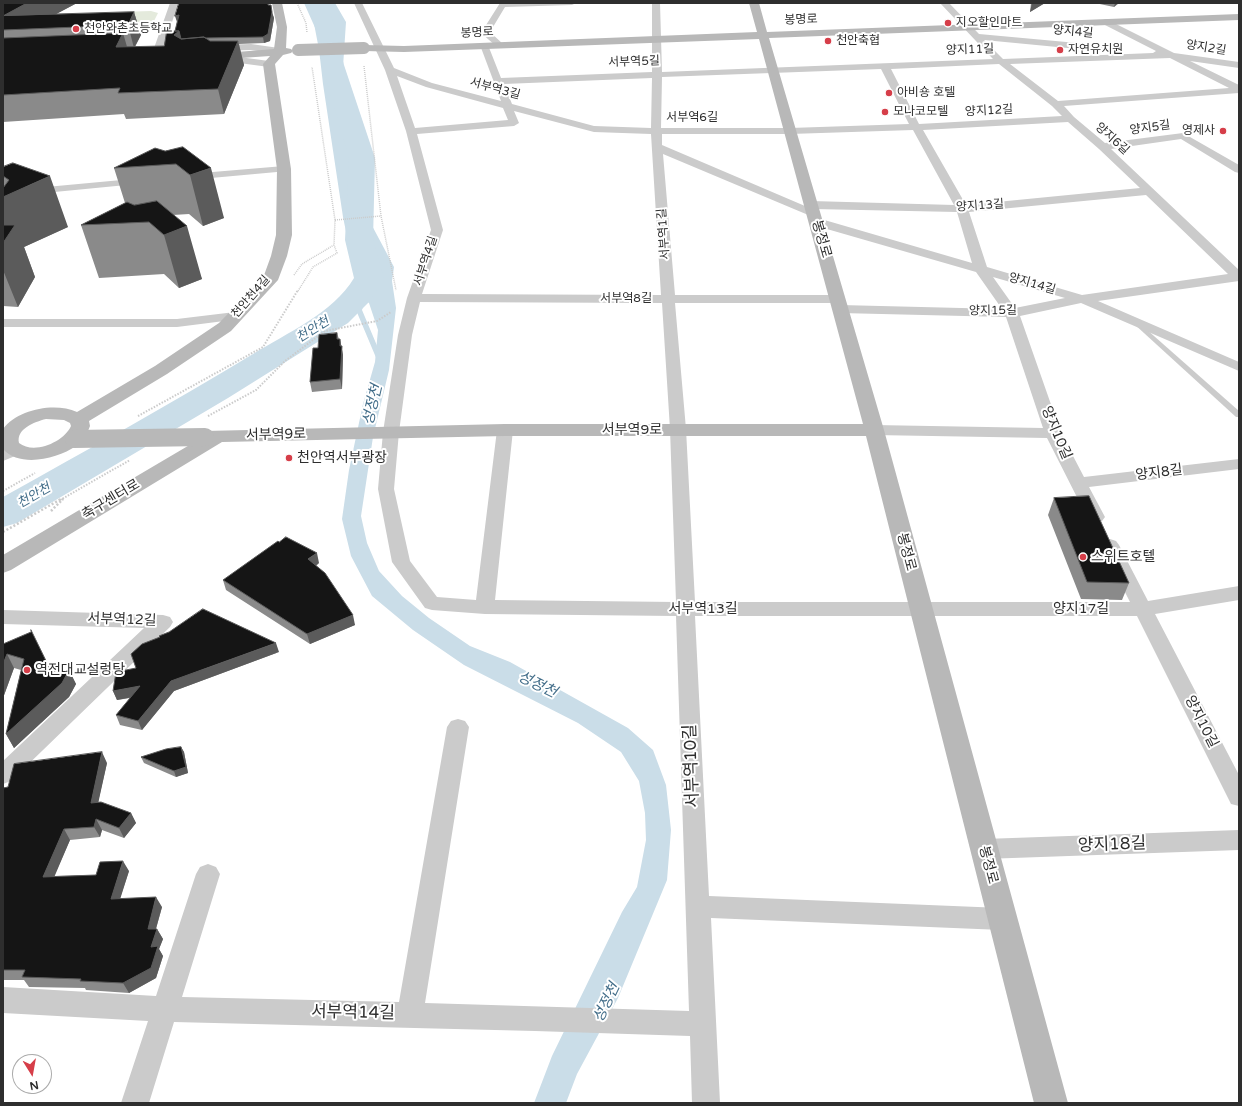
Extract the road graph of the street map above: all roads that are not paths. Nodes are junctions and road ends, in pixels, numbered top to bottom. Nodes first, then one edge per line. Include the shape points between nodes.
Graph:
1 (174, 3) edge
2 (277, 3) edge
3 (358, 3) edge
4 (572, 3) edge
5 (656, 3) edge
6 (754, 3) edge
7 (944, 3) edge
8 (504, 4) edge
9 (1239, 17) edge
10 (1106, 22) junction
11 (965, 27) junction
12 (763, 34) junction
13 (975, 36) junction
14 (656, 38) junction
15 (499, 44) junction
16 (484, 45) junction
17 (381, 49) junction
18 (158, 51) edge
19 (279, 51) junction
20 (1169, 54) junction
21 (203, 55) joint
22 (1000, 61) junction
23 (269, 64) junction
24 (884, 65) junction
25 (1239, 65) edge
26 (772, 69) junction
27 (390, 70) junction
28 (1206, 72) junction
29 (657, 74) junction
30 (1239, 78) edge
31 (498, 81) junction
32 (1239, 89) edge
33 (1056, 104) junction
34 (508, 106) junction
35 (1070, 119) junction
36 (916, 127) junction
37 (594, 129) joint
38 (412, 131) junction
39 (656, 131) junction
40 (790, 131) junction
41 (657, 147) junction
42 (1103, 147) junction
43 (284, 169) junction
44 (1239, 170) edge
45 (181, 178) edge
46 (157, 180) edge
47 (1148, 191) junction
48 (3, 194) edge
49 (962, 209) junction
50 (813, 213) junction
51 (981, 270) junction
52 (1239, 276) edge
53 (414, 298) junction
54 (1082, 299) junction
55 (668, 300) junction
56 (839, 304) junction
57 (1012, 313) junction
58 (235, 316) junction
59 (1135, 322) junction
60 (3, 323) edge
61 (1239, 367) edge
62 (1239, 415) edge
63 (79, 419) junction
64 (678, 429) junction
65 (505, 430) junction
66 (874, 430) junction
67 (391, 432) junction
68 (1053, 433) junction
69 (212, 436) junction
70 (74, 439) junction
71 (8, 454) edge
72 (1239, 464) edge
73 (1078, 483) junction
74 (3, 565) edge
75 (1239, 593) edge
76 (485, 607) junction
77 (921, 608) junction
78 (686, 609) junction
79 (1143, 609) junction
80 (3, 617) edge
81 (458, 727) dead end
82 (3, 775) edge
83 (1239, 797) edge
84 (1239, 840) edge
85 (984, 850) junction
86 (208, 874) dead end
87 (698, 907) junction
88 (1002, 919) junction
89 (3, 1000) edge
90 (165, 1009) junction
91 (410, 1015) junction
92 (703, 1024) junction
93 (135, 1103) edge
94 (706, 1103) edge
95 (1051, 1103) edge

1 - 18 street
2 - 19 street via 282,18
3 - 17 street, 서부역4길
4 - 8 street
5 - 14 street, 서부역1길
6 - 12 street, 봉정로
7 - 11 street, 양지6길
8 - 15 street via 485,33
9 - 10 street, 봉명로
10 - 11 street, 봉명로
10 - 20 street, 양지4길
11 - 12 street, 봉명로
11 - 13 street, 양지6길
12 - 14 street, 봉명로
12 - 26 street, 봉정로
13 - 20 street, 양지4길
13 - 22 street, 양지6길
14 - 15 street, 봉명로
14 - 29 street, 서부역1길
15 - 16 street, 봉명로
16 - 17 street, 봉명로
16 - 31 street
17 - 19 street, 봉명로, bridge
17 - 27 street, 서부역4길
19 - 21 street, 봉명로
19 - 23 street
20 - 22 street, 양지11길
20 - 25 street, 양지2길
20 - 28 street, 양지4길
21 - 23 street
22 - 24 street, 양지11길
22 - 33 street, 양지6길
23 - 43 street, 천안천4길
24 - 26 street, 양지11길
24 - 36 street, 양지10길
26 - 29 street, 서부역5길
26 - 40 street, 봉정로
27 - 34 street, 서부역3길 via 429,85
27 - 38 street, 서부역4길
28 - 30 street, 양지4길
28 - 32 street, 양지4길
29 - 31 street, 서부역5길
29 - 39 street, 서부역1길
31 - 34 street
32 - 33 street, 양지4길
33 - 35 street, 양지6길
34 - 37 street, 서부역3길
34 - 38 street via 514,123
35 - 36 street, 양지12길
35 - 42 street, 양지6길
36 - 40 street, 양지12길
36 - 49 street, 양지10길
37 - 39 street, 서부역6길
38 - 53 street, 서부역4길 via 436,230
39 - 40 street, 서부역6길
39 - 41 street, 서부역1길
40 - 50 street, 봉정로
41 - 50 street
41 - 55 street, 서부역1길
42 - 44 street, 양지5길 via 1183,136
42 - 47 street, 양지6길
43 - 45 street
43 - 58 street, 천안천4길 via 284,235 280,256 270,280
46 - 48 street
47 - 49 street, 양지13길
47 - 52 street, 양지6길
49 - 50 street, 양지13길
49 - 51 street, 양지10길
50 - 51 street, 양지14길
50 - 56 street, 봉정로
51 - 54 street, 양지14길
51 - 57 street, 양지10길
52 - 54 street, 양지15길
53 - 55 street, 서부역8길
53 - 67 street, 서부역4길 via 405,335
54 - 57 street, 양지15길
54 - 59 street, 양지14길
55 - 56 street, 서부역8길
55 - 64 street, 서부역1길
56 - 57 street, 양지15길
56 - 66 street, 봉정로
57 - 68 street, 양지10길
58 - 60 street via 177,323
58 - 63 street, 천안천4길 via 225,327 161,370
59 - 61 street, 양지14길
59 - 62 lane
63 - 70 street via 80,432
63 - 71 street via 72,415 50,413 26,420 12,430 6,440
64 - 65 street, 서부역9로
64 - 66 street, 서부역9로
64 - 78 street, 서부역10길
65 - 67 street, 서부역9로
65 - 76 street
66 - 68 street
66 - 77 street, 봉정로
67 - 69 street, 서부역9로
67 - 76 street, 서부역4길 via 386,489 401,562 432,602
68 - 73 street, 양지10길
69 - 70 street, 서부역9로, bridge
69 - 74 street, 축구센터로
70 - 71 street via 44,453
72 - 73 street, 양지8길
73 - 79 street, 양지10길
75 - 79 street, 양지17길
76 - 78 street, 서부역13길
77 - 78 street, 서부역13길
77 - 79 street, 양지17길
77 - 85 street, 봉정로
78 - 87 street, 서부역10길
79 - 83 street, 양지10길
80 - 82 street, 서부역12길 via 163,622
81 - 91 street
84 - 85 street, 양지18길
85 - 88 street, 봉정로
86 - 90 street
87 - 88 street
87 - 92 street, 서부역10길
88 - 95 street, 봉정로
89 - 90 street, 서부역14길
90 - 91 street, 서부역14길
90 - 93 street
91 - 92 street, 서부역14길
92 - 94 street, 서부역10길

